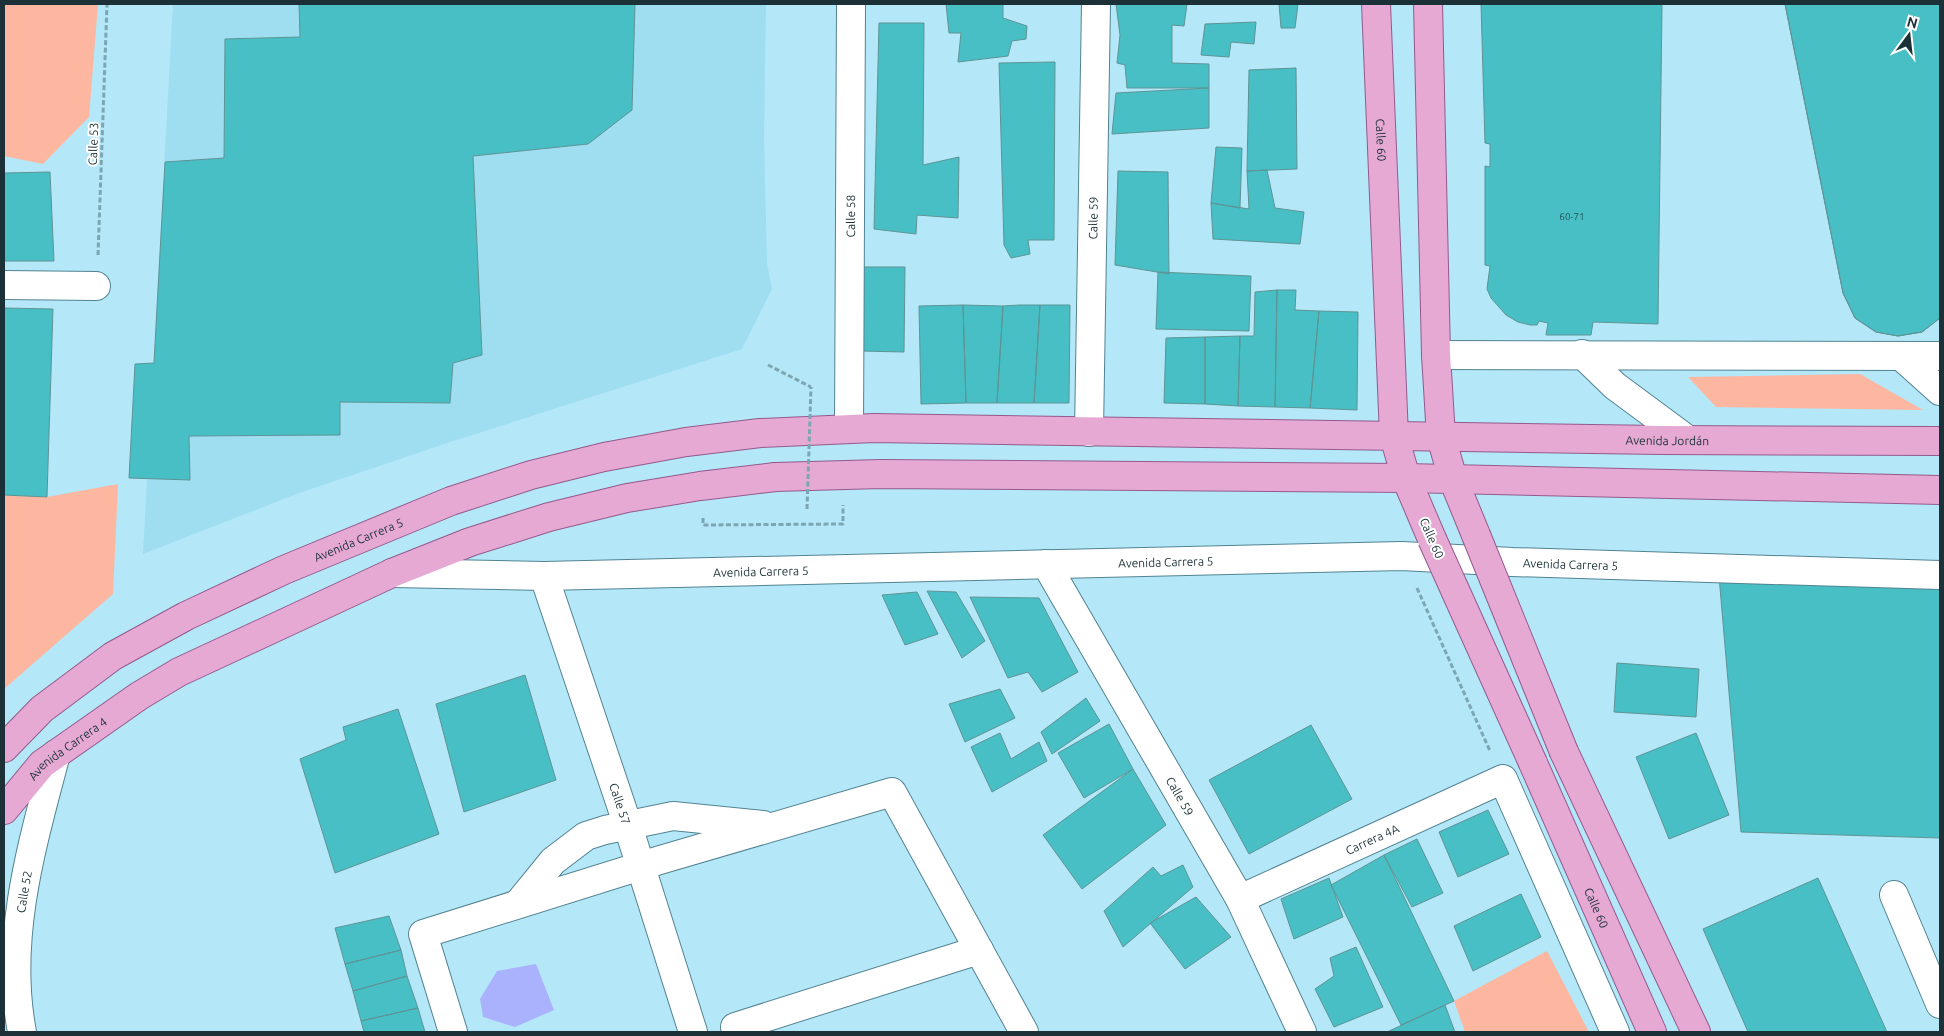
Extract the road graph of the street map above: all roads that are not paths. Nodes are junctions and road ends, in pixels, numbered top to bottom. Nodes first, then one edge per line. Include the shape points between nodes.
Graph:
1 (851, 4) edge
2 (1096, 4) edge
3 (1376, 4) edge
4 (1428, 4) edge
5 (4, 285) edge
6 (96, 286) road end
7 (1436, 354) junction
8 (1582, 354) junction
9 (1901, 356) junction
10 (1940, 356) edge
11 (1940, 391) edge
12 (849, 428) junction
13 (1089, 432) junction
14 (1394, 436) junction
15 (1441, 437) junction
16 (1688, 440) junction
17 (1940, 441) edge
18 (1406, 478) junction
19 (1453, 479) junction
20 (1940, 490) edge
21 (1046, 564) junction
22 (392, 573) junction
23 (1940, 575) edge
24 (544, 576) junction
25 (139, 696) joint
26 (4, 748) edge
27 (56, 754) junction
28 (4, 810) edge
29 (628, 826) junction
30 (778, 826) junction
31 (641, 866) junction
32 (1894, 895) dead end
33 (1240, 899) junction
34 (518, 904) junction
35 (979, 950) junction
36 (1940, 1004) edge
37 (735, 1027) dead end
38 (22, 1032) edge
39 (453, 1032) edge
40 (693, 1032) edge
41 (1024, 1032) edge
42 (1302, 1032) edge
43 (1615, 1032) edge
44 (1652, 1032) edge
45 (1696, 1032) edge

1 - 12 street, Calle 58
2 - 13 street, Calle 59
3 - 14 main road, Calle 60
4 - 7 main road
5 - 6 street
7 - 8 street
7 - 15 main road
8 - 9 street
8 - 16 street via 1615,386
9 - 10 street
9 - 11 street
12 - 13 main road, Avenida Carrera 5
12 - 26 main road, Avenida Carrera 5 via 760,433 604,457 531,475 451,501 284,570 186,616 113,656 42,709
13 - 14 main road, Avenida Carrera 5
14 - 15 main road, Avenida Jordán
14 - 18 main road, Calle 60
15 - 16 main road, Avenida Jordán
15 - 19 main road
16 - 17 main road, Avenida Jordán
18 - 19 main road
18 - 22 main road, Avenida Carrera 5 via 843,474 775,477 627,498 549,517 470,542
18 - 44 main road, Calle 60, bridge
19 - 20 main road
19 - 45 main road, bridge via 1564,752
21 - 23 street, Avenida Carrera 5 via 1402,556
21 - 24 street, Avenida Carrera 5
21 - 33 street, Calle 59
22 - 24 street, Avenida Carrera 5
22 - 25 main road, Avenida Carrera 5 via 179,672
24 - 29 street, Calle 57
25 - 27 main road, Avenida Carrera 4
27 - 28 main road, Avenida Carrera 4 via 42,764
27 - 38 street, Calle 52 via 32,844 20,908 16,955
29 - 30 street via 673,816
29 - 31 street, Calle 57
29 - 34 street via 586,836 553,861
30 - 31 street
30 - 35 street via 892,792
31 - 34 street
31 - 40 street, Calle 57
32 - 36 street
33 - 42 street, Calle 59
33 - 43 street, Carrera 4A via 1503,779
34 - 39 street via 423,934
35 - 37 street
35 - 41 street

